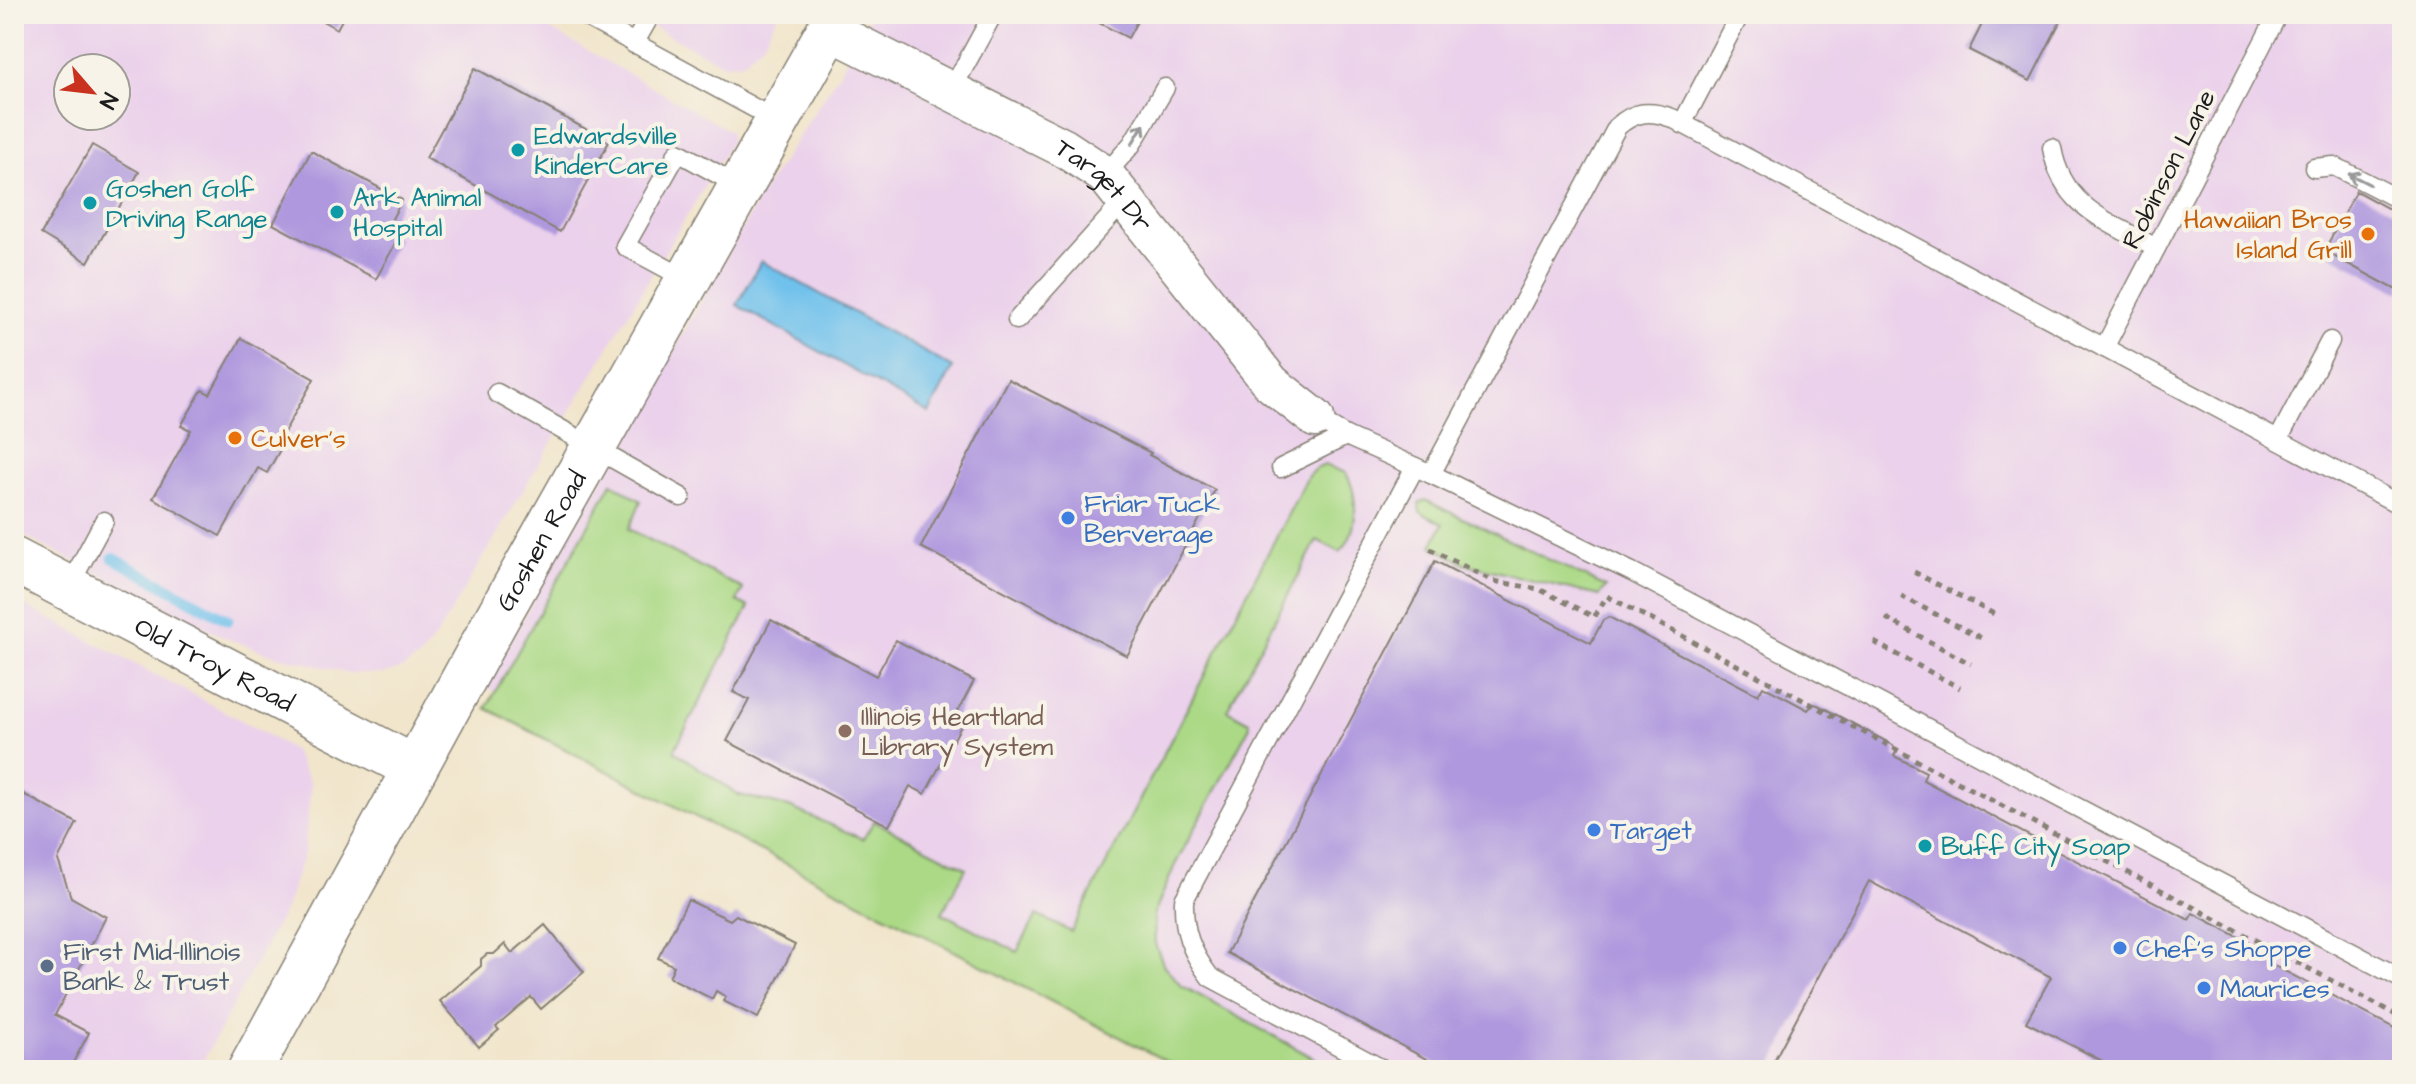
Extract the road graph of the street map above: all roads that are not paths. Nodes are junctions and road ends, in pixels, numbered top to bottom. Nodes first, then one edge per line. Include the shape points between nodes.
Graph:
1 (581, 14) edge
2 (651, 14) edge
3 (993, 14) edge
4 (1740, 14) edge
5 (2278, 14) edge
6 (834, 22) edge
7 (634, 44) junction
8 (1165, 88) dead end
9 (951, 91) junction
10 (778, 121) junction
11 (1682, 124) junction
12 (2052, 148) dead end
13 (2314, 168) dead end
14 (741, 187) junction
15 (1115, 188) junction
16 (2402, 201) edge
17 (2156, 248) junction
18 (688, 280) junction
19 (1017, 320) dead end
20 (2330, 341) dead end
21 (2104, 348) junction
22 (497, 393) dead end
23 (1330, 427) junction
24 (2278, 440) junction
25 (593, 449) junction
26 (1281, 468) dead end
27 (1423, 471) junction
28 (681, 497) dead end
29 (2402, 506) edge
30 (104, 521) dead end
31 (14, 560) edge
32 (68, 588) junction
33 (415, 768) junction
34 (2402, 979) edge
35 (250, 1070) edge
36 (1384, 1070) edge

1 - 7 lane
2 - 7 lane
3 - 9 lane
4 - 11 lane
5 - 17 lane, Robinson Lane
6 - 9 street, Target Dr
6 - 10 street, Goshen Road
7 - 10 lane
15 -> 8 lane via 1132,144
9 - 15 street, Target Dr via 1064,148
10 - 14 street, Goshen Road
11 - 21 lane
11 - 27 lane via 1641,112 1617,127
12 - 17 lane via 2062,183 2073,196
16 -> 13 lane via 2334,166
14 - 18 street, Goshen Road
14 - 18 lane via 678,152 625,246
15 - 19 lane
15 - 23 street, Target Dr via 1271,383
17 - 21 lane, Robinson Lane
18 - 25 street, Goshen Road
20 - 24 lane
21 - 24 lane
22 - 25 lane
23 - 26 lane
23 - 27 lane
24 - 29 lane
25 - 28 lane
25 - 33 street, Goshen Road
27 - 34 lane via 1632,572
27 - 36 lane via 1184,900 1188,942 1210,977
30 - 32 lane
31 - 32 street, Old Troy Road
32 - 33 street, Old Troy Road
33 - 35 street, Goshen Road

